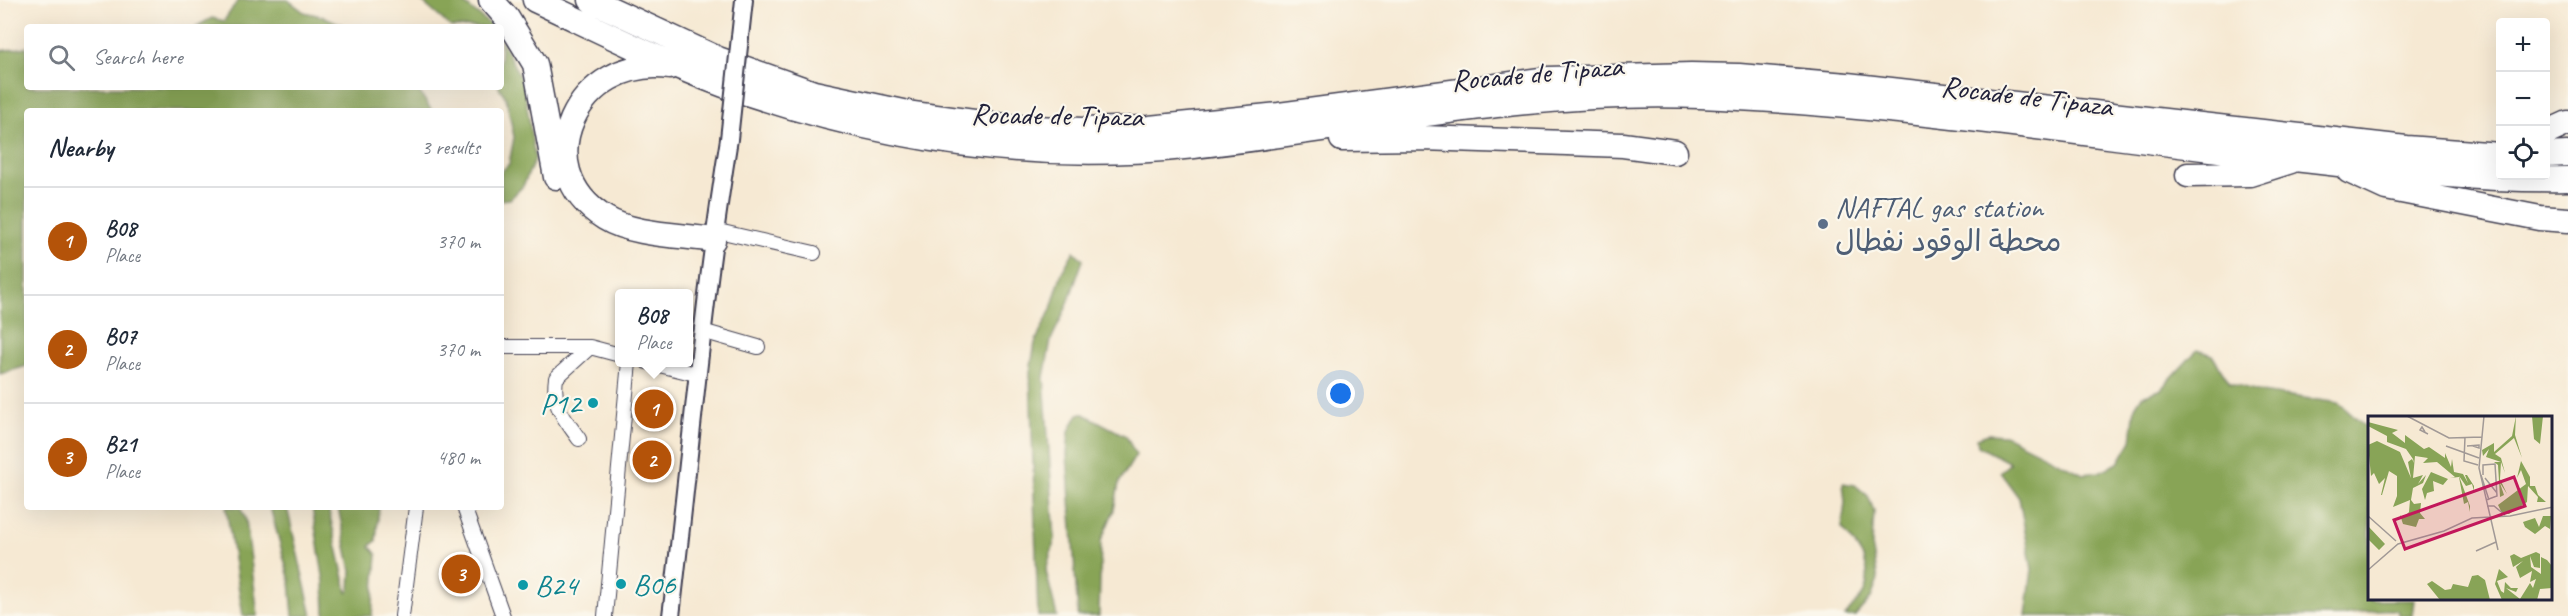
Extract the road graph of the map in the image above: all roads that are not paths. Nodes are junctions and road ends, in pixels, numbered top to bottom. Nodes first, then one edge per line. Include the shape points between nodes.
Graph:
1 (491, 0) edge
2 (535, 0) edge
3 (591, 0) edge
4 (744, 0) edge
5 (720, 83) junction
6 (2568, 123) edge
7 (2550, 131) edge
8 (1286, 133) junction
9 (2496, 146) edge
10 (1675, 152) dead end
11 (2471, 153) junction
12 (2496, 155) edge
13 (2296, 159) junction
14 (2336, 164) junction
15 (2188, 175) dead end
16 (2568, 179) edge
17 (2568, 220) edge
18 (713, 241) junction
19 (814, 253) dead end
20 (702, 331) junction
21 (504, 347) edge
22 (590, 347) junction
23 (758, 348) dead end
24 (615, 354) edge
25 (628, 367) edge
26 (665, 367) edge
27 (696, 374) junction
28 (579, 439) dead end
29 (416, 510) edge
30 (465, 510) edge
31 (402, 616) edge
32 (503, 616) edge
33 (605, 616) edge
34 (671, 616) edge

1 - 18 highway via 535,64 551,162 571,209 591,227 609,236
2 - 5 highway, Rocade de Tipaza
3 - 11 highway, Rocade de Tipaza via 718,58 814,93 914,114 1012,127 1149,128 1548,79 1700,75 1848,85
4 - 18 street, bridge
5 - 8 highway, Rocade de Tipaza via 813,114 961,145 1048,151 1117,150 1190,147
5 - 18 highway via 684,69 660,65 618,71 598,83 582,102 571,121 566,144 567,169 576,191 590,208 608,220
6 - 7 highway
8 - 10 highway via 1339,139 1623,145
8 - 13 highway, Rocade de Tipaza via 1526,103 1693,96 1877,111
9 - 11 highway
11 - 12 highway, Rocade de Tipaza
13 - 14 highway, Rocade de Tipaza
13 - 15 highway via 2250,174
14 - 16 highway, Rocade de Tipaza via 2429,174
14 - 17 highway via 2386,188
18 - 19 street
18 - 20 street
20 - 23 street
20 - 27 street
21 - 22 street
22 - 24 street
22 - 28 street via 556,378 556,407
25 - 33 street
26 - 27 street
27 - 34 street
29 - 31 street
30 - 32 street

